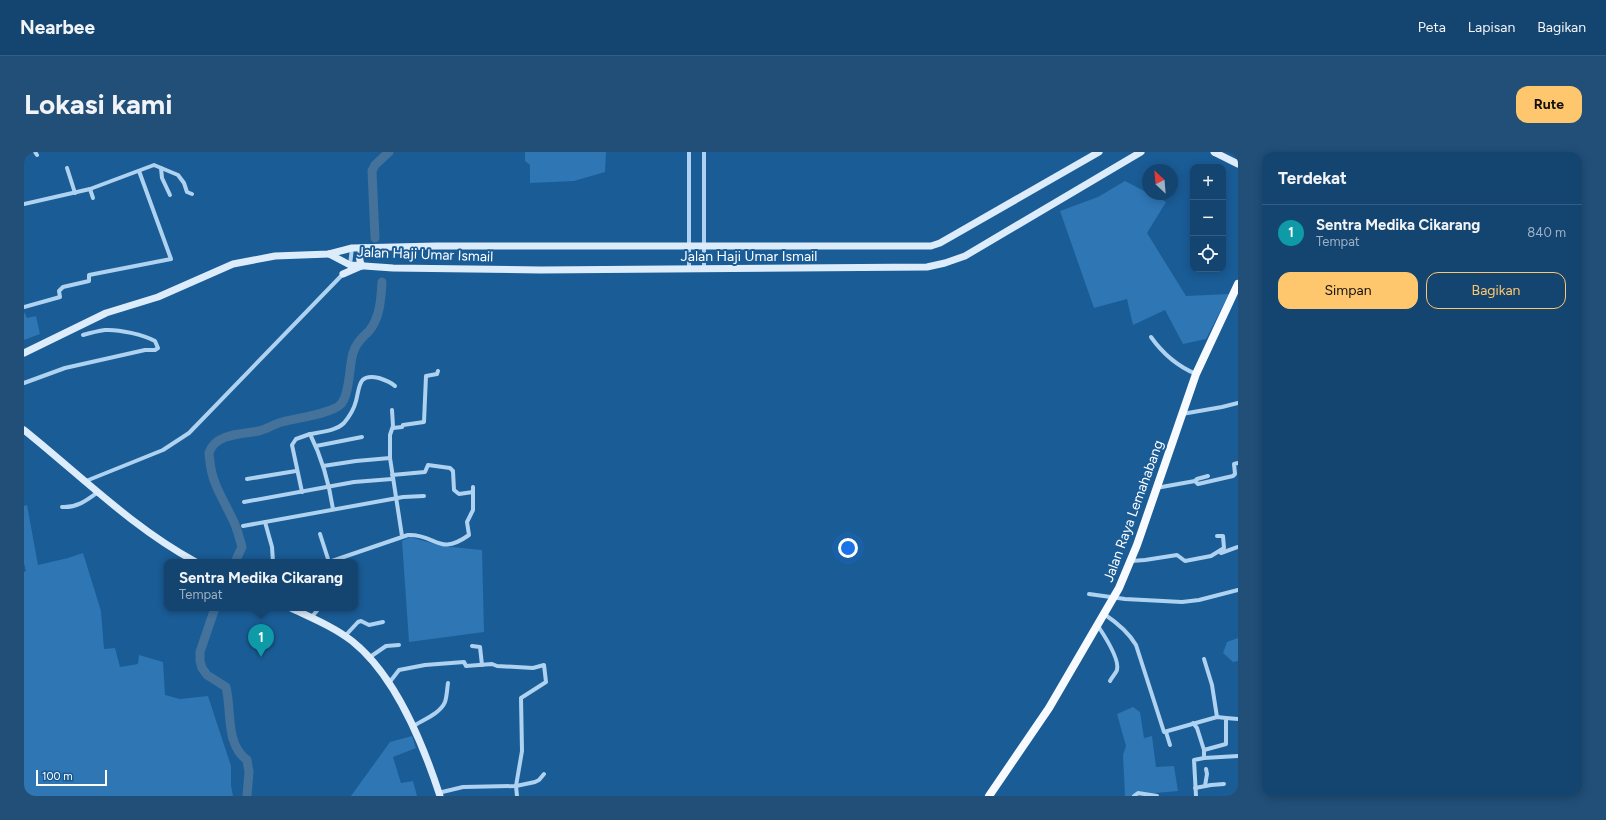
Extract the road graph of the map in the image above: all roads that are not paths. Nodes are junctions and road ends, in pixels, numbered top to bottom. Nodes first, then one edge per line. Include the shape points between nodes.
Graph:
1 (689, 152) edge
2 (704, 152) edge
3 (1099, 152) edge
4 (1141, 152) edge
5 (1214, 152) edge
6 (1238, 164) edge
7 (68, 168) dead end
8 (161, 168) junction
9 (139, 171) junction
10 (90, 189) junction
11 (75, 193) junction
12 (192, 194) dead end
13 (170, 195) dead end
14 (93, 198) dead end
15 (24, 204) edge
16 (689, 246) junction
17 (704, 246) junction
18 (352, 248) junction
19 (366, 248) junction
20 (329, 254) junction
21 (350, 265) junction
22 (364, 266) junction
23 (689, 269) junction
24 (704, 269) junction
25 (343, 274) junction
26 (1238, 284) edge
27 (24, 307) edge
28 (83, 335) dead end
29 (1151, 337) dead end
30 (24, 353) edge
31 (438, 371) dead end
32 (1196, 374) junction
33 (24, 383) edge
34 (395, 386) dead end
35 (1238, 403) edge
36 (392, 410) dead end
37 (1182, 414) junction
38 (393, 428) junction
39 (24, 430) edge
40 (310, 434) junction
41 (362, 438) dead end
42 (316, 446) junction
43 (390, 458) junction
44 (1238, 463) edge
45 (323, 466) junction
46 (296, 471) junction
47 (1208, 476) dead end
48 (392, 477) junction
49 (247, 479) dead end
50 (86, 481) junction
51 (1195, 481) junction
52 (473, 486) dead end
53 (330, 487) junction
54 (1156, 488) junction
55 (98, 492) junction
56 (302, 492) junction
57 (473, 492) junction
58 (424, 496) dead end
59 (396, 499) junction
60 (244, 502) dead end
61 (62, 507) dead end
62 (333, 509) junction
63 (265, 522) junction
64 (243, 526) dead end
65 (320, 534) dead end
66 (402, 536) junction
67 (1216, 536) dead end
68 (1238, 547) edge
69 (1202, 558) junction
70 (191, 559) edge
71 (272, 559) edge
72 (328, 559) edge
73 (337, 559) edge
74 (1131, 561) junction
75 (1238, 590) edge
76 (1089, 594) dead end
77 (1114, 598) junction
78 (297, 611) edge
79 (316, 611) edge
80 (1104, 614) junction
81 (311, 618) junction
82 (383, 622) dead end
83 (1098, 626) junction
84 (345, 636) junction
85 (399, 646) dead end
86 (472, 646) dead end
87 (370, 657) junction
88 (1204, 659) dead end
89 (482, 665) junction
90 (1110, 681) dead end
91 (389, 683) junction
92 (448, 683) dead end
93 (1218, 717) junction
94 (1226, 718) junction
95 (1238, 719) edge
96 (1193, 723) junction
97 (412, 727) junction
98 (1166, 732) junction
99 (1170, 745) dead end
100 (1204, 750) junction
101 (1238, 756) edge
102 (1204, 758) junction
103 (1206, 769) dead end
104 (544, 774) dead end
105 (1224, 784) dead end
106 (516, 786) junction
107 (1205, 786) junction
108 (1195, 788) junction
109 (439, 794) edge
110 (517, 796) edge
111 (989, 796) edge
112 (1134, 796) edge
113 (1157, 796) edge
114 (1196, 796) edge

1 - 16 street
2 - 17 street
3 - 17 main road, Jalan Haji Umar Ismail via 936,244
4 - 24 main road, Jalan Haji Umar Ismail via 965,256 944,263 909,268
5 - 6 main road
7 - 11 street
8 - 9 street via 154,165
8 - 12 street via 178,175 184,183 186,192
8 - 13 street via 162,178
9 - 10 street
9 - 27 street via 170,259 89,275 89,280 59,290 60,297
10 - 11 street
10 - 14 street
11 - 15 street
16 - 17 main road, Jalan Haji Umar Ismail
16 - 19 main road, Jalan Haji Umar Ismail
16 - 23 street
17 - 24 street
18 - 19 main road, Jalan Haji Umar Ismail
18 - 20 main road, Jalan Haji Umar Ismail
18 - 21 street
19 - 22 main road via 359,260
20 - 21 main road, Jalan Haji Umar Ismail
20 - 30 main road, Jalan Haji Umar Ismail via 275,256 233,264 158,297 91,320
21 - 22 main road, Jalan Haji Umar Ismail
21 - 25 street
22 - 23 main road, Jalan Haji Umar Ismail via 541,270
22 - 25 main road
23 - 24 main road, Jalan Haji Umar Ismail
25 - 50 street via 189,433 163,450
26 - 32 main road, Jalan Raya Lemahabang
28 - 33 street via 114,330 155,341 158,348 65,368
29 - 32 street via 1170,359
31 - 38 street via 437,374 426,376 424,422
32 - 37 main road, Jalan Raya Lemahabang
34 - 40 street via 380,378 363,379 355,406 345,422 337,428
35 - 37 street
36 - 38 street
37 - 54 main road, Jalan Raya Lemahabang
38 - 43 street via 390,435
39 - 50 main road
40 - 42 street
40 - 46 street via 296,439 292,445
41 - 42 street
42 - 45 street
43 - 45 street via 356,460
43 - 48 street
44 - 51 street via 1234,464 1233,476 1198,484
45 - 53 street
46 - 49 street
46 - 56 street
47 - 51 street
48 - 53 street
48 - 57 street via 425,472 428,465 450,468 453,471 454,490 459,494
48 - 59 street
50 - 55 main road
51 - 54 street
52 - 57 street
53 - 56 street
53 - 62 street
54 - 74 main road, Jalan Raya Lemahabang
55 - 61 street via 83,503
55 - 70 main road via 157,538
56 - 60 street
57 - 66 street via 472,512 467,522 469,535 461,541 445,545 417,535
58 - 59 street
59 - 62 street
59 - 66 street
62 - 63 street
63 - 64 street
63 - 71 street via 272,547
65 - 72 street
66 - 73 street
67 - 69 street via 1222,536 1224,549
68 - 69 street via 1215,557
69 - 74 street via 1185,561 1176,555
74 - 77 main road, Jalan Raya Lemahabang
75 - 77 street via 1188,602
76 - 77 street
77 - 80 main road, Jalan Raya Lemahabang
78 - 81 main road
79 - 81 street
80 - 83 main road, Jalan Raya Lemahabang
80 - 98 street via 1124,630 1136,645 1163,730
81 - 84 main road
82 - 84 street via 369,625 358,622
83 - 90 street via 1116,662 1117,670
83 - 111 main road, Jalan Raya Lemahabang via 1049,708
84 - 87 main road
85 - 87 street via 386,646
86 - 89 street via 480,647
87 - 91 main road
88 - 93 street
89 - 91 street via 466,666 464,662 402,668
89 - 106 street via 534,668 544,665 546,682 521,698 522,751
91 - 97 main road
92 - 97 street via 443,706
93 - 94 street
93 - 96 street
94 - 95 street
94 - 100 street via 1226,744
96 - 98 street
96 - 100 street
97 - 109 main road
98 - 99 street
100 - 102 street
101 - 102 street
102 - 108 street via 1193,761
103 - 107 street
104 - 106 street via 536,782
105 - 107 street
106 - 109 street via 463,787
106 - 110 street
107 - 108 street
108 - 114 street
112 - 113 street via 1138,793

